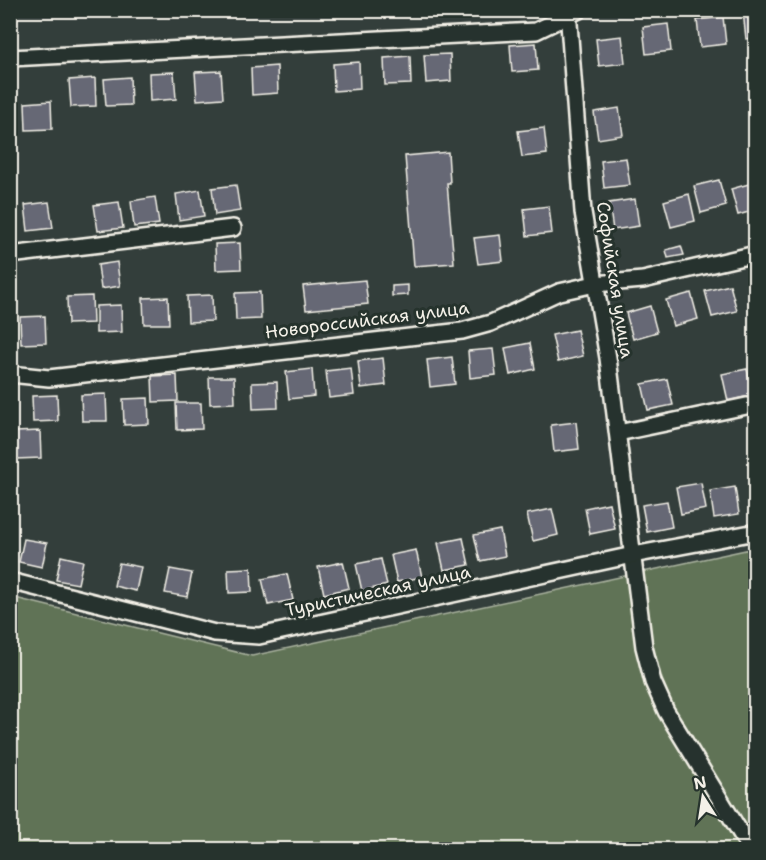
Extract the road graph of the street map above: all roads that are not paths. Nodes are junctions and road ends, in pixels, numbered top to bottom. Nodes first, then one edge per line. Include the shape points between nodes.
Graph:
1 (572, 12) edge
2 (10, 58) edge
3 (233, 228) dead end
4 (756, 254) edge
5 (10, 255) edge
6 (595, 284) junction
7 (10, 374) edge
8 (756, 404) edge
9 (618, 433) junction
10 (756, 532) edge
11 (633, 555) junction
12 (10, 581) edge
13 (751, 849) edge

1 - 2 street via 536,31
1 - 6 street, Софийская улица via 583,212
3 - 5 street
4 - 6 street, Новороссийская улица via 643,280
6 - 7 street, Новороссийская улица via 559,292 491,323 462,331 49,378
6 - 9 street, Софийская улица
8 - 9 street
9 - 11 street, Софийская улица
10 - 11 street, Туристическая улица
11 - 12 street, Туристическая улица via 259,636 215,633
11 - 13 street, Софийская улица via 652,682

